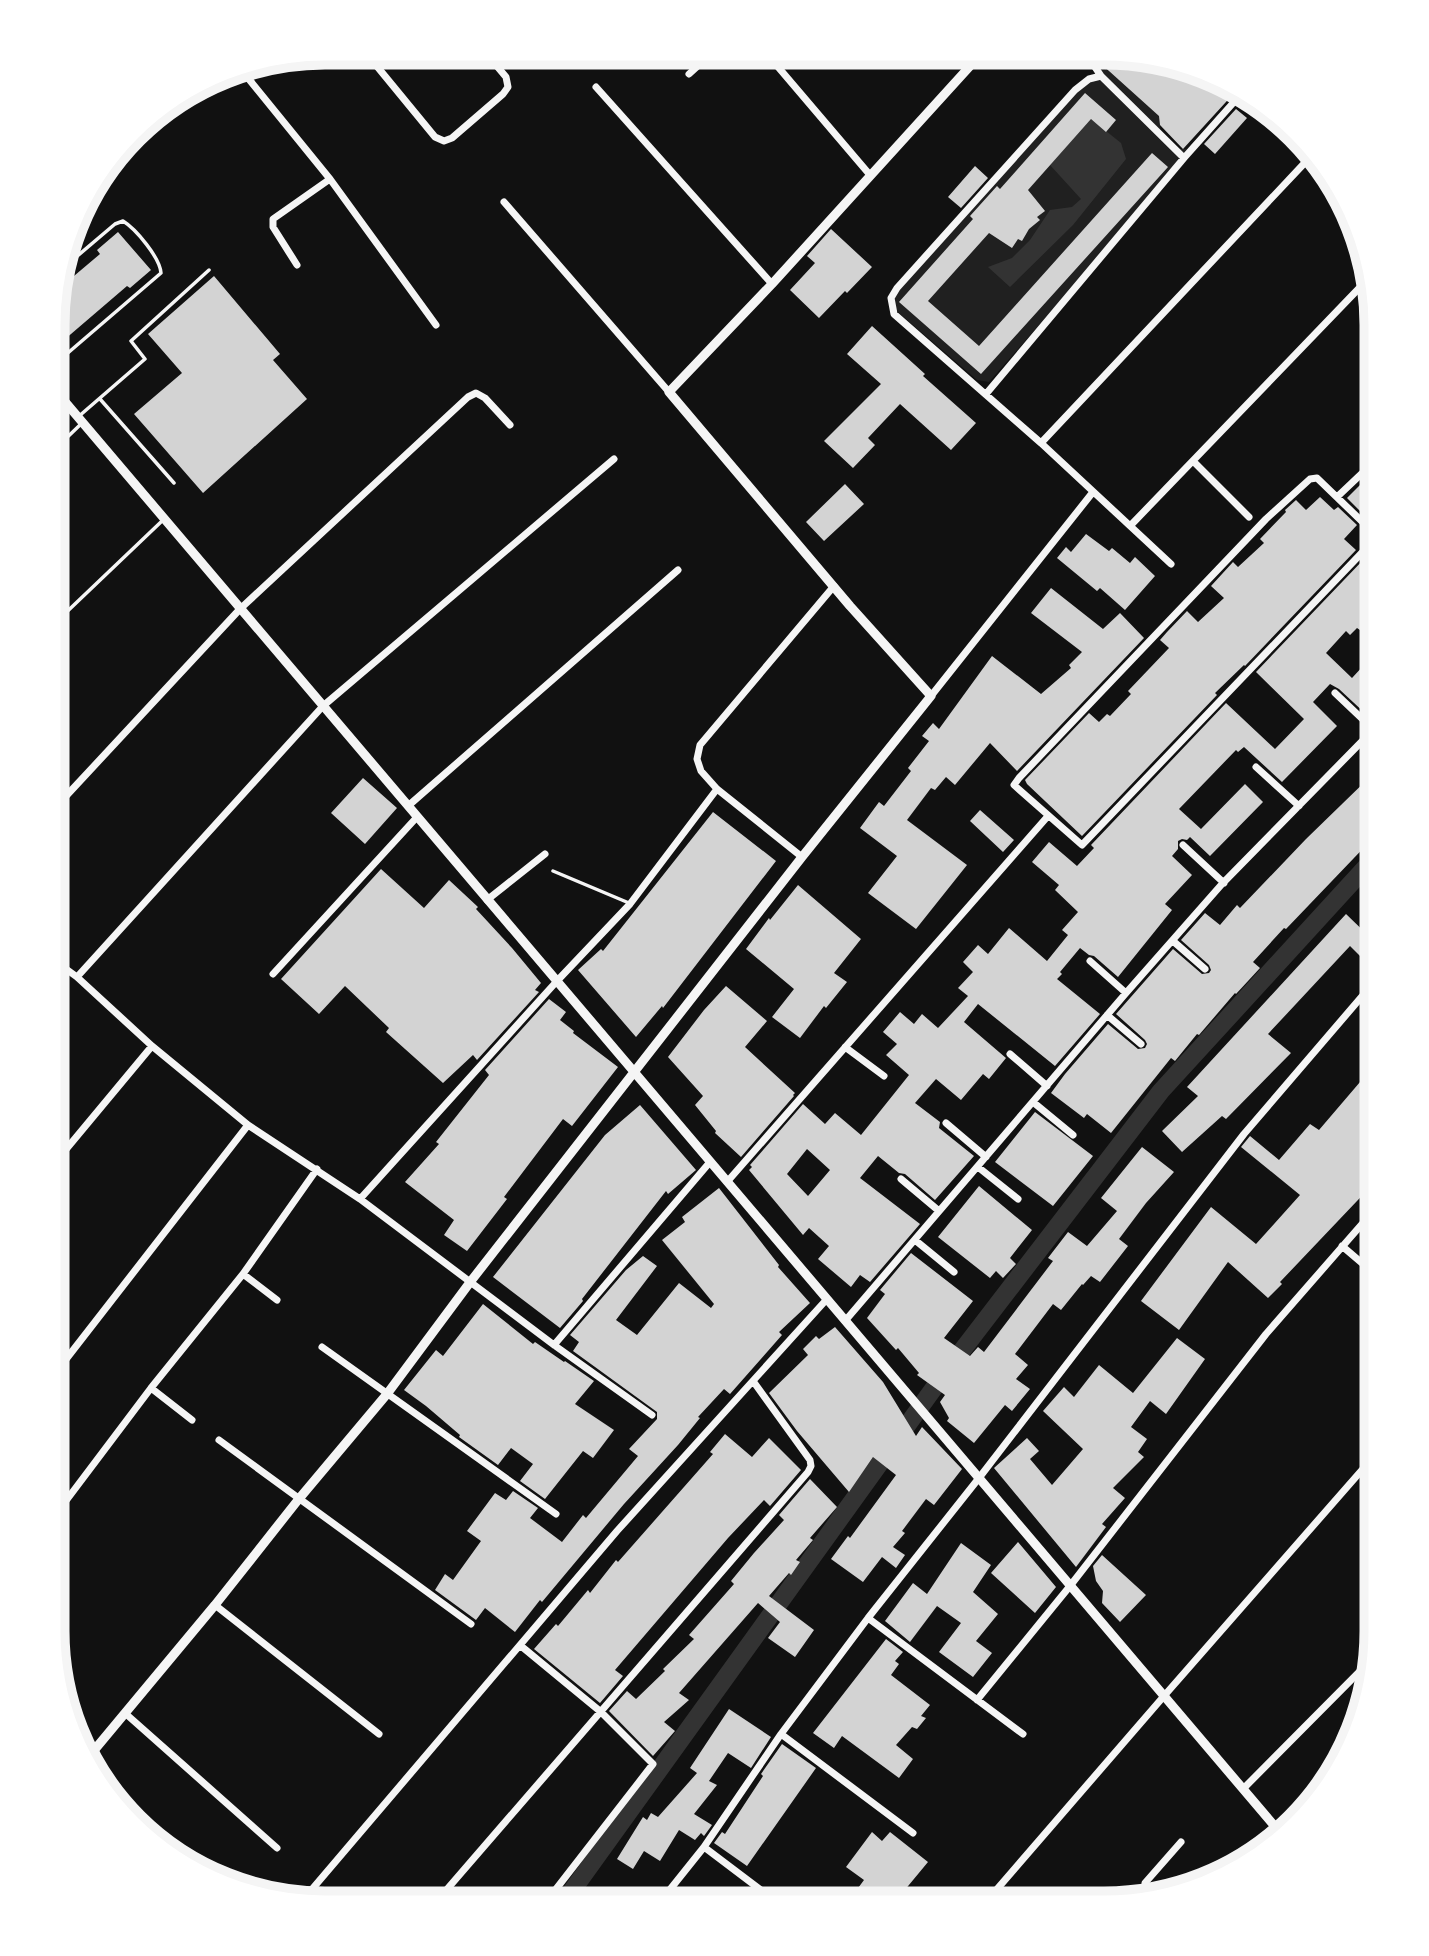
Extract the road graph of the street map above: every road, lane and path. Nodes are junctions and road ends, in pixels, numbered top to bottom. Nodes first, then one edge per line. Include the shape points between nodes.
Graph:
1 (376, 65) edge
2 (496, 65) edge
3 (699, 65) edge
4 (776, 65) edge
5 (971, 65) edge
6 (1094, 65) edge
7 (689, 74) dead end
8 (1101, 76) junction
9 (247, 77) edge
10 (596, 87) dead end
11 (1235, 101) edge
12 (1184, 158) junction
13 (1307, 161) edge
14 (870, 175) junction
15 (330, 179) junction
16 (504, 202) dead end
17 (73, 259) edge
18 (297, 265) dead end
19 (209, 270) dead end
20 (772, 284) junction
21 (1361, 286) edge
22 (436, 325) dead end
23 (65, 356) edge
24 (669, 392) junction
25 (986, 394) junction
26 (100, 399) junction
27 (65, 402) edge
28 (80, 420) junction
29 (510, 425) dead end
30 (65, 437) edge
31 (1041, 443) junction
32 (614, 459) dead end
33 (1193, 461) junction
34 (1364, 471) edge
35 (174, 483) dead end
36 (1093, 492) junction
37 (1336, 497) junction
38 (1249, 517) dead end
39 (164, 519) junction
40 (1364, 524) edge
41 (1131, 525) junction
42 (1364, 549) edge
43 (1171, 564) dead end
44 (678, 570) dead end
45 (834, 586) junction
46 (240, 608) junction
47 (65, 614) edge
48 (1335, 693) dead end
49 (932, 696) junction
50 (323, 706) junction
51 (1364, 719) edge
52 (1364, 740) edge
53 (1256, 767) dead end
54 (717, 789) junction
55 (65, 797) edge
56 (408, 806) junction
57 (1299, 806) junction
58 (1048, 816) junction
59 (417, 817) junction
60 (1184, 845) dead end
61 (545, 854) dead end
62 (802, 858) junction
63 (554, 871) dead end
64 (1224, 883) junction
65 (487, 900) junction
66 (630, 904) junction
67 (1173, 941) junction
68 (1090, 961) dead end
69 (1205, 968) dead end
70 (65, 969) edge
71 (273, 974) dead end
72 (77, 977) junction
73 (557, 981) junction
74 (1126, 993) junction
75 (1364, 995) edge
76 (1107, 1015) junction
77 (1141, 1044) dead end
78 (152, 1046) junction
79 (845, 1047) junction
80 (1010, 1055) dead end
81 (635, 1073) junction
82 (884, 1076) dead end
83 (1047, 1086) junction
84 (1033, 1102) junction
85 (946, 1123) dead end
86 (248, 1125) junction
87 (1073, 1135) dead end
88 (65, 1151) edge
89 (986, 1157) junction
90 (710, 1162) junction
91 (978, 1167) junction
92 (317, 1169) junction
93 (901, 1179) dead end
94 (727, 1182) junction
95 (360, 1199) junction
96 (1018, 1199) dead end
97 (940, 1211) junction
98 (1364, 1221) edge
99 (915, 1240) junction
100 (1342, 1246) junction
101 (1364, 1265) edge
102 (954, 1272) dead end
103 (243, 1274) junction
104 (471, 1281) junction
105 (827, 1299) junction
106 (276, 1300) dead end
107 (845, 1321) junction
108 (554, 1345) junction
109 (321, 1347) dead end
110 (65, 1361) edge
111 (752, 1381) junction
112 (151, 1388) junction
113 (387, 1394) junction
114 (652, 1415) dead end
115 (192, 1420) dead end
116 (219, 1440) dead end
117 (1364, 1468) edge
118 (979, 1478) junction
119 (298, 1500) junction
120 (65, 1502) edge
121 (556, 1514) dead end
122 (1070, 1586) junction
123 (215, 1605) junction
124 (868, 1618) junction
125 (471, 1625) dead end
126 (521, 1646) junction
127 (1361, 1669) edge
128 (1164, 1696) junction
129 (977, 1700) junction
130 (601, 1712) junction
131 (126, 1714) junction
132 (379, 1734) dead end
133 (781, 1734) junction
134 (1023, 1734) dead end
135 (94, 1750) edge
136 (1242, 1789) junction
137 (1276, 1827) edge
138 (913, 1833) dead end
139 (1181, 1842) dead end
140 (704, 1847) junction
141 (277, 1848) dead end
142 (1146, 1888) edge
143 (311, 1891) edge
144 (446, 1891) edge
145 (555, 1891) edge
146 (669, 1891) edge
147 (762, 1891) edge
148 (995, 1891) edge

1 - 2 street via 435,137 444,141 508,87
3 - 7 street
4 - 14 street
5 - 14 street
6 - 8 street
8 - 12 street
8 - 25 street via 1075,90 891,298 894,314
9 - 15 street
10 - 20 street
11 - 12 street
12 - 25 street
13 - 31 street
14 - 20 street
15 - 18 street via 273,219 273,227
15 - 22 street
16 - 24 street
17 - 23 lane via 123,221 160,264 161,273
19 - 26 lane via 131,341 145,359
20 - 24 street
21 - 33 street
24 - 45 street
25 - 31 street
26 - 28 lane
26 - 35 lane
27 - 28 street
28 - 30 lane
28 - 39 street
29 - 46 street via 485,398 476,393 468,397
31 - 36 street
32 - 50 street
33 - 38 street
33 - 41 street
34 - 37 street
36 - 41 street
36 - 49 street
37 - 40 street
37 - 58 street via 1317,478 1310,479 1266,519 1018,779 1014,785
39 - 46 street
39 - 47 lane
41 - 43 street
42 - 58 street via 1082,845
44 - 56 street
45 - 49 street
45 - 54 street via 700,745 696,758 701,771
46 - 50 street
46 - 55 street
48 - 51 street
49 - 62 street
50 - 56 street
50 - 72 street
52 - 57 street
53 - 57 street
54 - 62 street
54 - 66 street
56 - 59 street
57 - 64 street
58 - 79 street
59 - 65 street
59 - 71 street
60 - 64 street
61 - 65 street
62 - 81 street
63 - 66 lane
64 - 67 street
65 - 73 street
66 - 73 street
67 - 69 street
67 - 74 street
68 - 74 street
70 - 72 street
72 - 78 street
73 - 81 street
73 - 95 street
74 - 76 street
75 - 118 street via 1244,1135
76 - 77 street
76 - 83 street
78 - 86 street
78 - 88 street
79 - 82 street
79 - 94 street
80 - 83 street
81 - 90 street
81 - 104 street
83 - 84 street
84 - 87 street
84 - 89 street
85 - 89 street
86 - 92 street
86 - 110 street
89 - 91 street
90 - 94 street
90 - 108 street
91 - 96 street
91 - 97 street
92 - 95 street
92 - 103 street
93 - 97 street
94 - 105 street
95 - 104 street
97 - 99 street
98 - 100 street
99 - 102 street
99 - 107 street
100 - 101 street
100 - 122 street via 1266,1334
103 - 106 street
103 - 112 street
104 - 108 street
104 - 113 street
105 - 107 street
105 - 111 street
107 - 118 street
108 - 114 street
109 - 113 street
111 - 126 street
111 - 130 street via 811,1466
112 - 115 street
112 - 120 street
113 - 119 street
113 - 121 street
116 - 119 street
117 - 128 street
118 - 122 street
118 - 124 street
119 - 123 street
119 - 125 street
122 - 128 street
122 - 129 street
123 - 131 street
123 - 132 street
124 - 129 street
124 - 133 street
126 - 130 street
126 - 143 street
127 - 136 street
128 - 136 street
128 - 148 street
129 - 134 street
130 - 144 street
130 - 145 street via 653,1764
131 - 135 street
131 - 141 street
133 - 138 street
133 - 140 street
136 - 137 street
139 - 142 street
140 - 146 street
140 - 147 street

